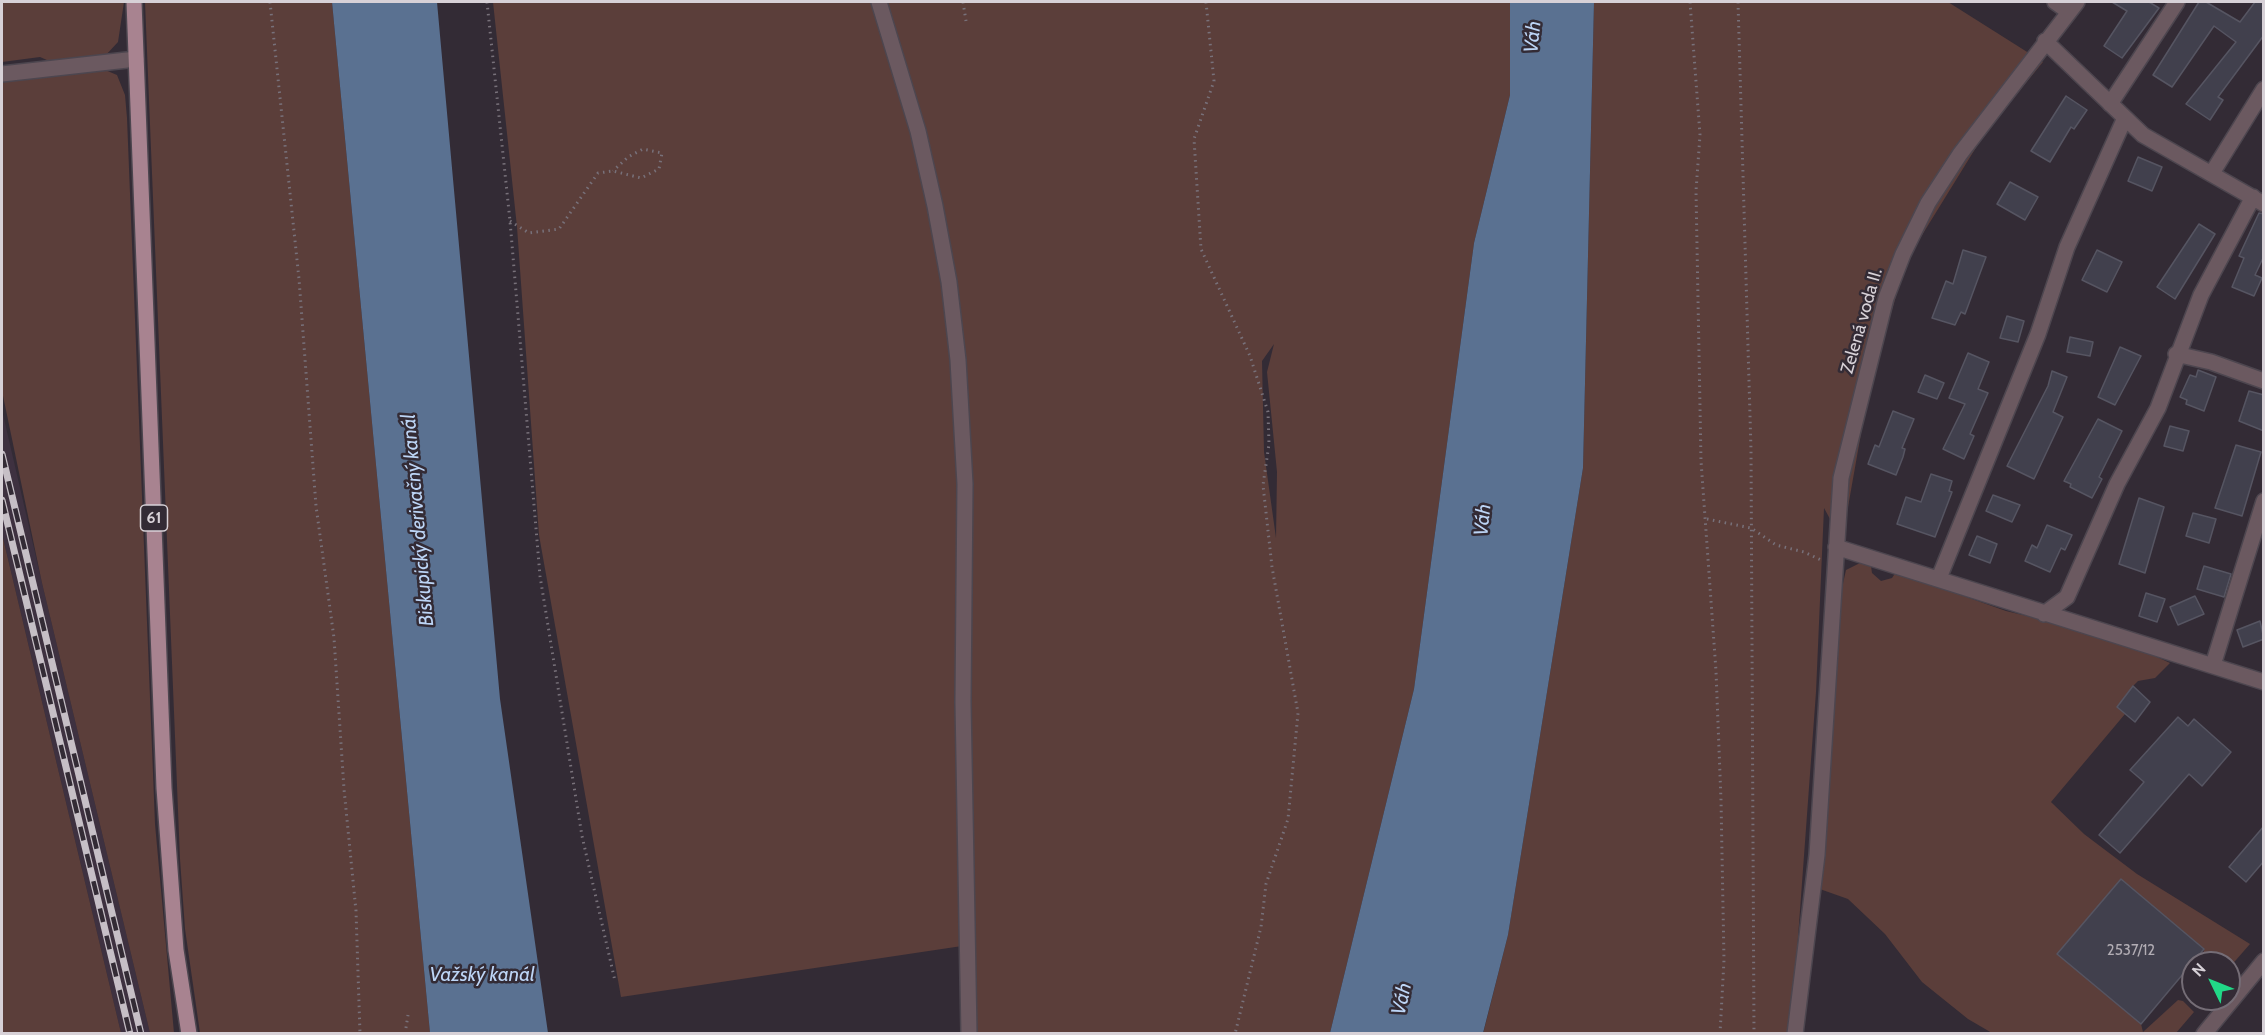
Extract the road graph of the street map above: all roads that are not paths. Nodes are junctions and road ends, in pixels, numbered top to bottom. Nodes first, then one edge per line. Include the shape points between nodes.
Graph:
1 (134, 2) edge
2 (879, 2) edge
3 (2055, 2) edge
4 (2176, 2) edge
5 (2073, 7) edge
6 (2045, 41) junction
7 (136, 59) junction
8 (2, 74) edge
9 (2264, 89) edge
10 (2110, 104) junction
11 (2124, 120) junction
12 (2212, 173) junction
13 (2258, 200) edge
14 (2176, 354) junction
15 (2264, 381) edge
16 (2264, 501) edge
17 (1836, 547) junction
18 (1939, 578) junction
19 (2067, 597) junction
20 (2044, 614) junction
21 (2075, 623) junction
22 (2213, 664) junction
23 (2264, 682) edge
24 (2264, 961) edge
25 (189, 1034) edge
26 (969, 1034) edge
27 (1795, 1034) edge
28 (2204, 1034) edge

1 - 7 main road, 61
2 - 26 street via 916,121 935,206 958,360 965,484 963,702
3 - 5 street
4 - 10 street
5 - 6 street, Zelená voda II.
6 - 10 street
6 - 17 street, Zelená voda II. via 1960,154 1928,203 1903,254 1886,298 1841,478
7 - 8 street
7 - 25 main road, 61 via 165,800 176,950
9 - 12 street
10 - 11 street
11 - 12 street via 2164,149
11 - 18 street via 2067,247 2038,334
12 - 13 street
13 - 14 street via 2201,295
14 - 15 street
14 - 19 street via 2158,408 2117,484
16 - 22 street
17 - 18 street
17 - 27 street, Zelená voda II. via 1817,855
18 - 20 street
19 - 20 street
19 - 21 street
20 - 21 street
21 - 22 street
22 - 23 street
24 - 28 street

